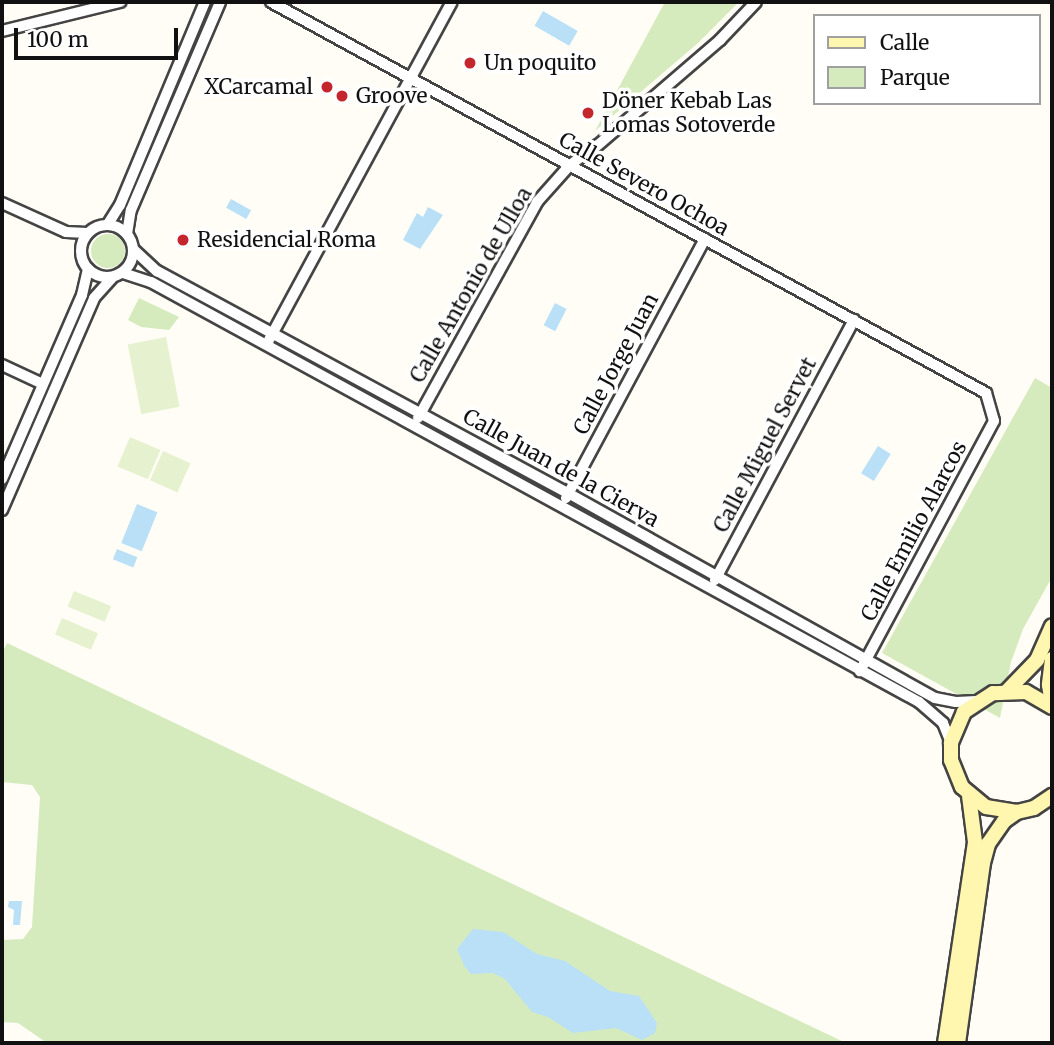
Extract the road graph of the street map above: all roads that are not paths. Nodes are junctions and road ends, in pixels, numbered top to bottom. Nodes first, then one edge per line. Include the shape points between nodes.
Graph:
1 (120, 2) edge
2 (205, 2) edge
3 (220, 2) edge
4 (271, 2) edge
5 (452, 2) edge
6 (756, 2) edge
7 (2, 31) edge
8 (410, 78) junction
9 (570, 165) junction
10 (2, 204) edge
11 (108, 225) junction
12 (66, 232) junction
13 (87, 233) junction
14 (127, 234) junction
15 (705, 239) junction
16 (81, 247) junction
17 (133, 249) junction
18 (88, 269) junction
19 (118, 275) junction
20 (854, 320) junction
21 (272, 333) junction
22 (266, 345) junction
23 (2, 365) edge
24 (43, 384) junction
25 (991, 407) joint
26 (420, 413) junction
27 (413, 426) junction
28 (2, 479) edge
29 (568, 493) junction
30 (562, 507) junction
31 (2, 510) edge
32 (717, 575) junction
33 (710, 588) junction
34 (1052, 626) edge
35 (867, 658) junction
36 (1052, 659) edge
37 (860, 671) junction
38 (1007, 691) junction
39 (977, 701) junction
40 (1052, 706) edge
41 (951, 743) junction
42 (969, 796) junction
43 (1052, 796) edge
44 (1017, 812) junction
45 (945, 1043) edge
46 (958, 1043) edge

1 - 7 street
2 - 11 street
3 - 14 street via 131,210
4 - 8 street, Calle Severo Ochoa
5 - 8 street
6 - 9 street, Calle Antonio de Ulloa via 710,49
8 - 9 street, Calle Severo Ochoa
8 - 21 street
9 - 15 street, Calle Severo Ochoa
9 - 26 street, Calle Antonio de Ulloa via 537,202
10 - 12 street
11 - 13 street
11 - 14 street
12 - 13 street
12 - 16 street
13 - 16 street
14 - 17 street
15 - 20 street, Calle Severo Ochoa
15 - 29 street, Calle Jorge Juan
16 - 18 street
17 - 19 street via 133,258
17 - 21 street, Calle Juan de la Cierva via 157,271
18 - 19 street via 104,277
18 - 24 street via 86,285
19 - 22 street, Calle Juan de la Cierva via 151,282
19 - 31 street via 94,298
20 - 25 street, Calle Severo Ochoa via 986,393
20 - 32 street, Calle Miguel Servet
21 - 22 street
21 - 26 street, Calle Juan de la Cierva
22 - 27 street, Calle Juan de la Cierva
23 - 24 street
24 - 28 street
25 - 35 street, Calle Emilio Alarcos via 994,421
26 - 27 street, Calle Antonio de Ulloa
26 - 29 street, Calle Juan de la Cierva
27 - 30 street, Calle Juan de la Cierva
29 - 30 street, Calle Jorge Juan
29 - 32 street, Calle Juan de la Cierva
30 - 33 street, Calle Juan de la Cierva
32 - 33 street, Calle Miguel Servet
32 - 35 street, Calle Juan de la Cierva
33 - 37 street, Calle Juan de la Cierva
34 - 38 street via 1037,660
35 - 37 street, Calle Emilio Alarcos
35 - 39 street, Calle Juan de la Cierva via 935,698
36 - 40 street
37 - 41 street, Calle Juan de la Cierva via 934,713
38 - 39 street
38 - 40 street via 1026,692
39 - 41 street via 964,712
41 - 42 street via 956,776
42 - 44 street via 986,807
42 - 45 street via 975,842
43 - 44 street
44 - 46 street via 1004,821 988,844 983,863

